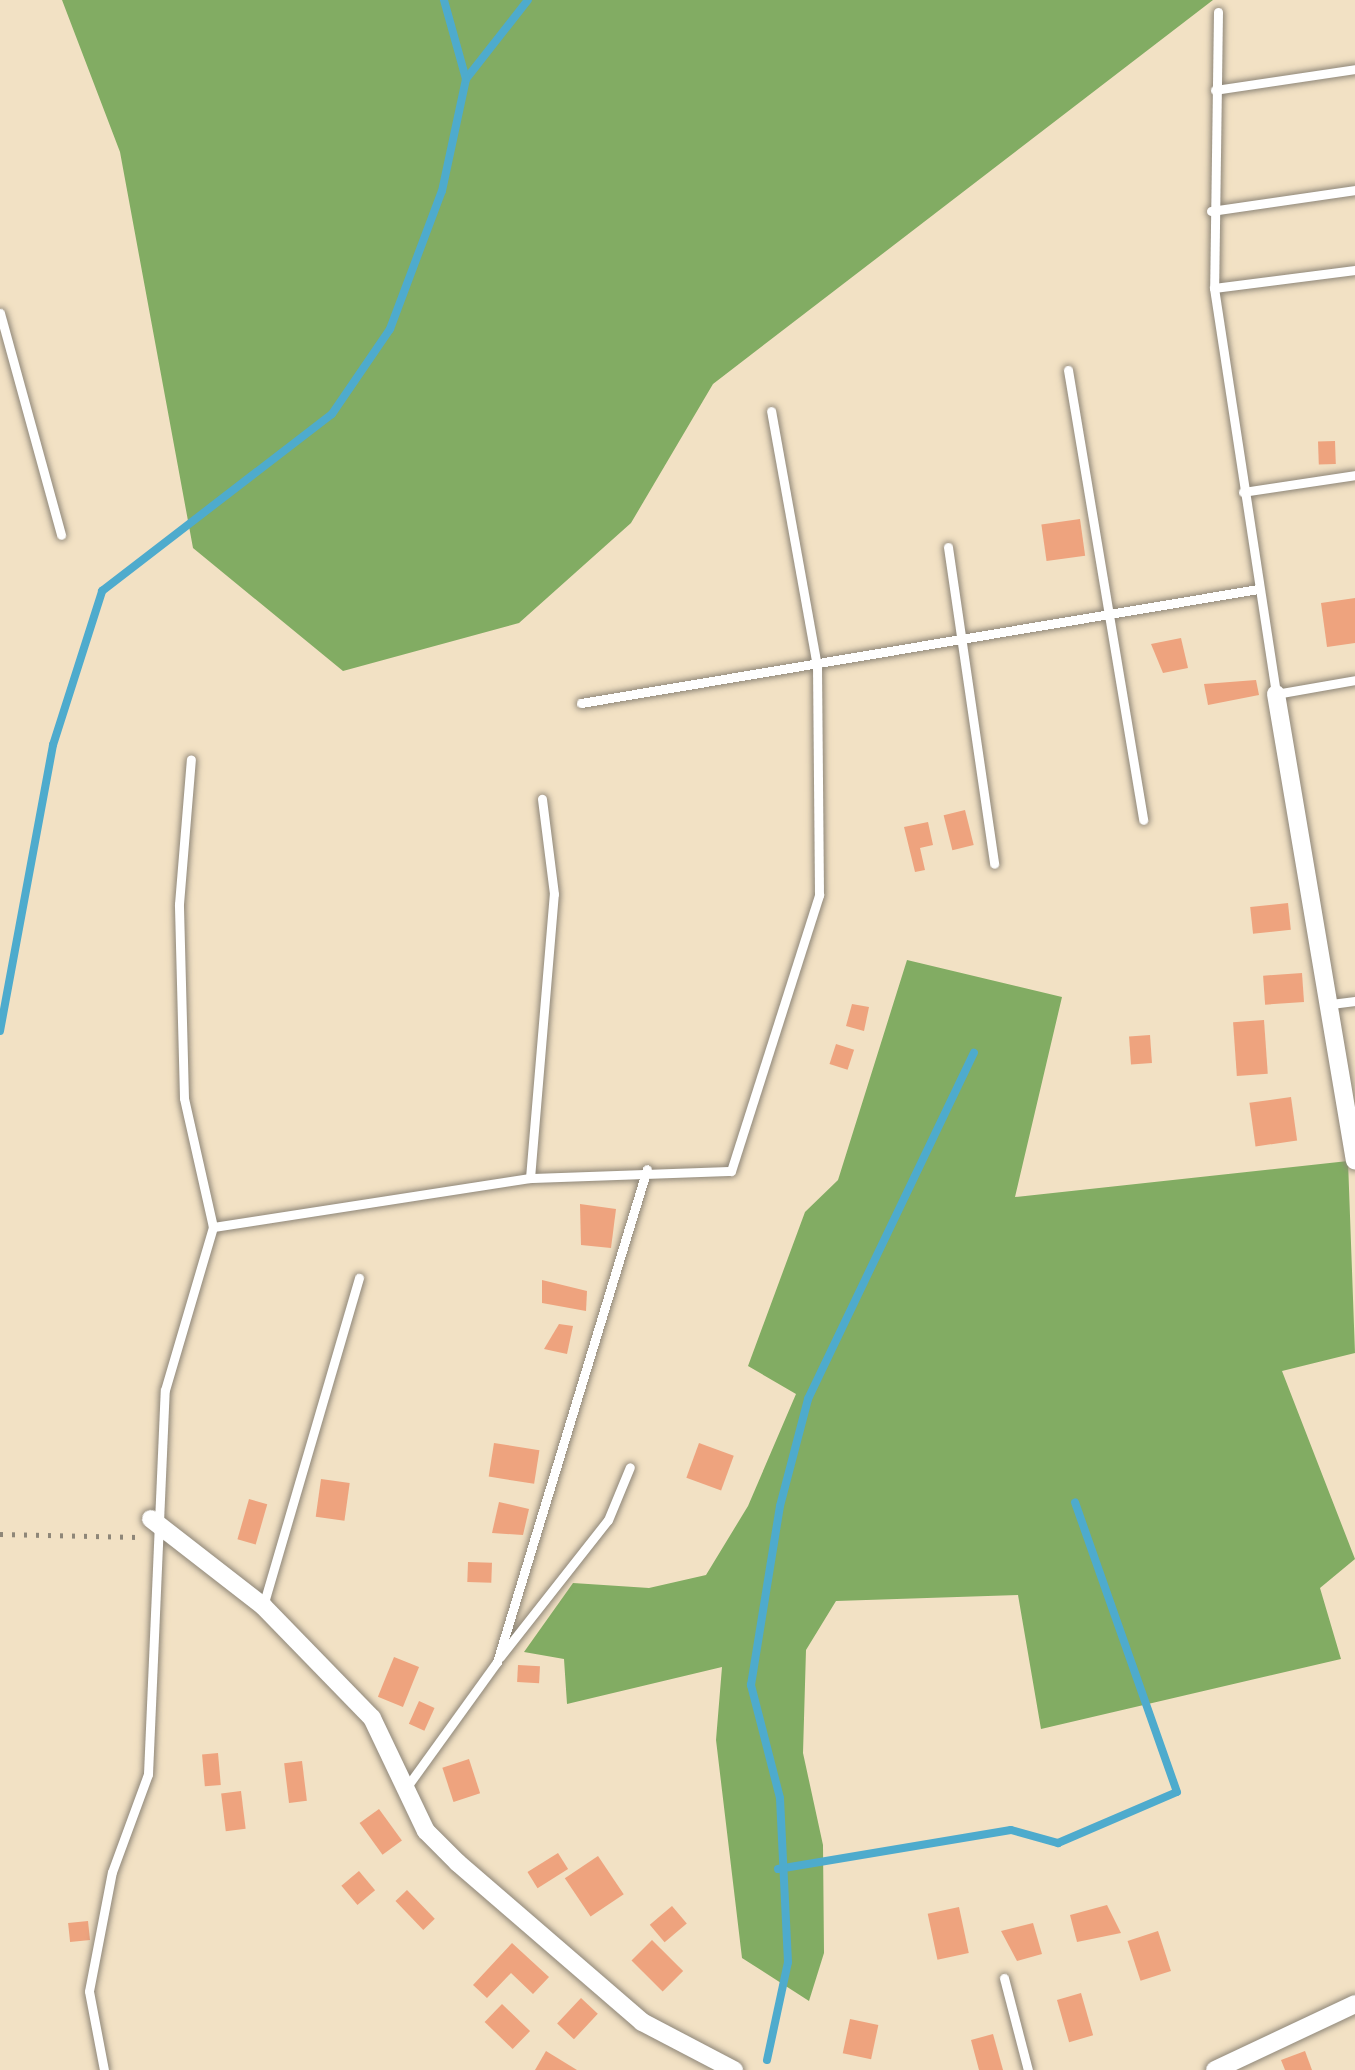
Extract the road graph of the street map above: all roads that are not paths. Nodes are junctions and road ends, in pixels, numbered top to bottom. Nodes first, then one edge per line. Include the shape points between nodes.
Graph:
1 (1218, 12) dead end
2 (1355, 69) edge
3 (1215, 91) junction
4 (1355, 190) edge
5 (1211, 211) junction
6 (1355, 270) edge
7 (1214, 288) junction
8 (0, 313) edge
9 (1068, 370) dead end
10 (771, 411) dead end
11 (1355, 475) edge
12 (1243, 492) junction
13 (62, 535) dead end
14 (948, 547) dead end
15 (1258, 589) junction
16 (1109, 620) junction
17 (961, 644) junction
18 (818, 666) junction
19 (1355, 680) edge
20 (1276, 694) junction
21 (581, 703) dead end
22 (191, 759) dead end
23 (542, 799) dead end
24 (1143, 820) dead end
25 (994, 864) dead end
26 (1355, 1001) edge
27 (1320, 1006) junction
28 (1355, 1160) edge
29 (646, 1169) junction
30 (530, 1178) junction
31 (213, 1228) junction
32 (359, 1278) dead end
33 (630, 1467) dead end
34 (151, 1529) junction
35 (262, 1606) junction
36 (497, 1662) junction
37 (406, 1788) junction
38 (1004, 1978) dead end
39 (1355, 2004) edge
40 (104, 2070) edge
41 (734, 2070) edge
42 (1028, 2070) edge
43 (1215, 2070) edge

1 - 3 lane
2 - 3 lane
3 - 5 lane
4 - 5 lane
5 - 7 lane
6 - 7 lane
7 - 12 lane
8 - 13 lane via 16,404
9 - 16 lane
10 - 18 lane
11 - 12 lane
12 - 15 lane
14 - 17 lane
15 - 16 lane
15 - 20 lane
16 - 17 lane
16 - 24 lane
17 - 18 lane
17 - 25 lane
18 - 21 lane
18 - 29 lane via 819,895 731,1171
19 - 20 lane
20 - 27 street
22 - 31 lane via 179,904 184,1098
23 - 30 lane via 554,893
26 - 27 lane
27 - 28 street
29 - 30 lane
29 - 36 lane
30 - 31 lane
31 - 34 lane via 165,1390
32 - 35 lane
33 - 36 lane via 608,1520
34 - 35 street
34 - 40 lane via 148,1774 112,1872 88,1991
35 - 37 street via 372,1718
36 - 37 lane
37 - 41 street via 426,1831 641,2022
38 - 42 lane
39 - 43 street

